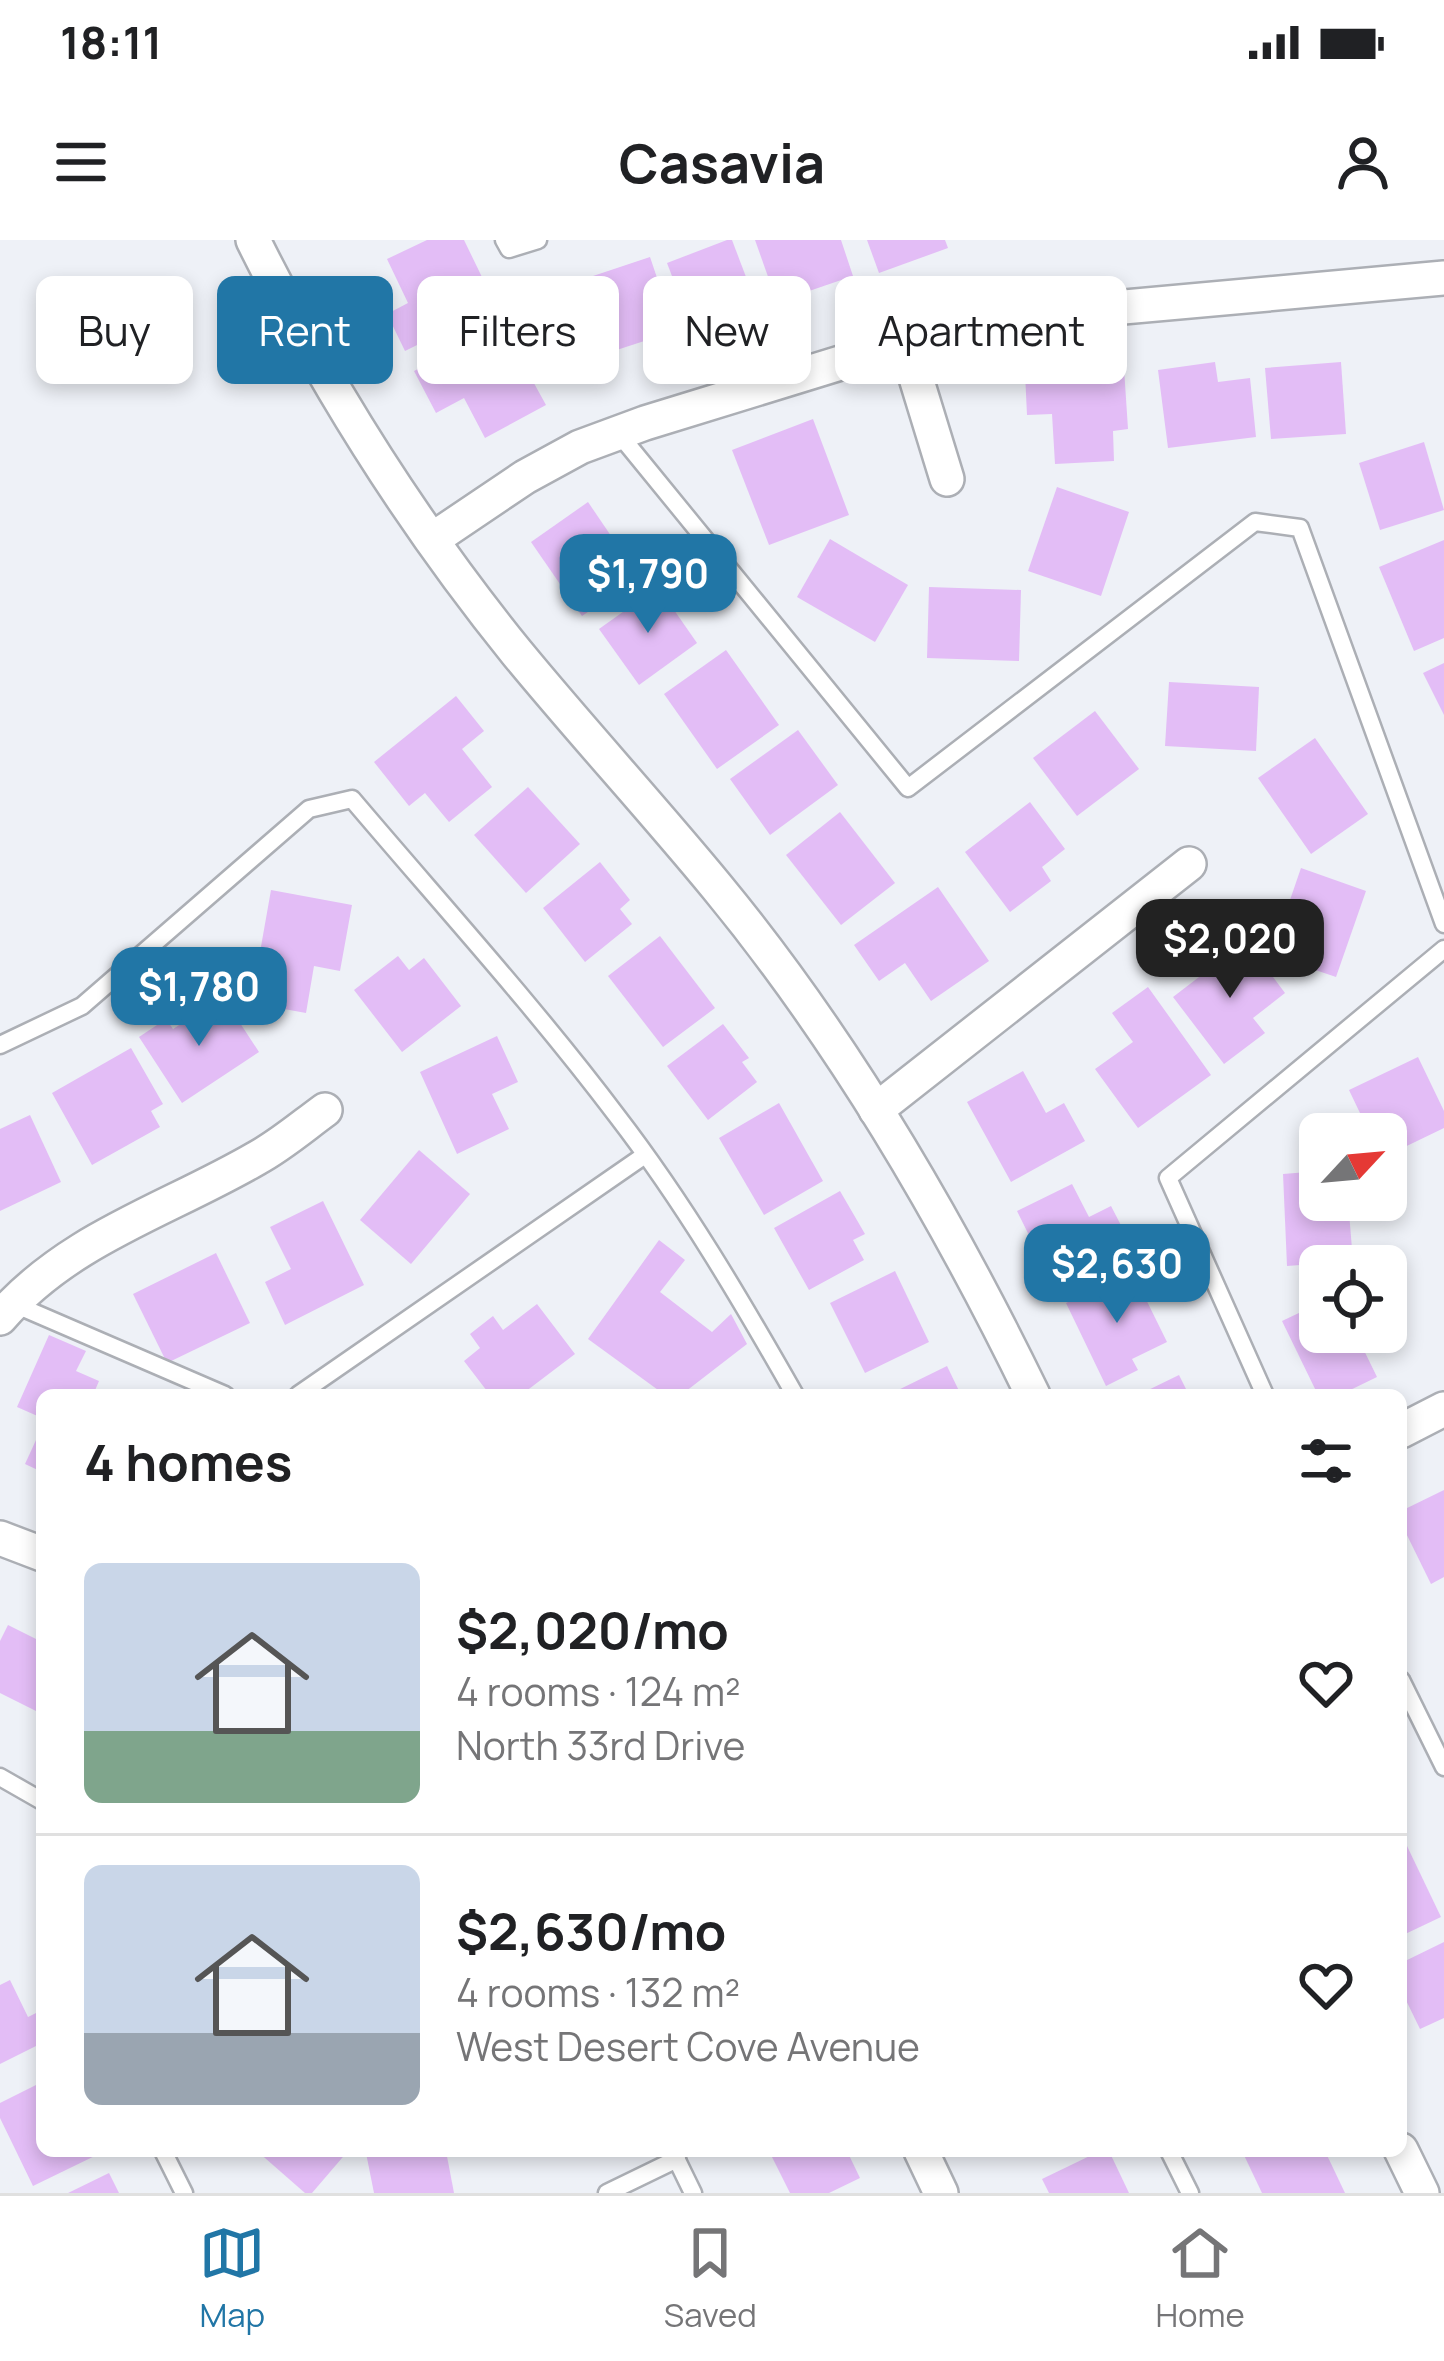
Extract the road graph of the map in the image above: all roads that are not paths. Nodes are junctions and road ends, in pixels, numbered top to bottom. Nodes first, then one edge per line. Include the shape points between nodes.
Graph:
1 (254, 240) edge
2 (503, 240) edge
3 (538, 240) edge
4 (1444, 278) edge
5 (1127, 305) edge
6 (835, 365) edge
7 (918, 384) edge
8 (619, 434) junction
9 (947, 479) dead end
10 (433, 539) junction
11 (1189, 864) dead end
12 (1444, 924) edge
13 (1444, 949) edge
14 (0, 1045) edge
15 (325, 1110) dead end
16 (876, 1110) junction
17 (645, 1155) junction
18 (7, 1311) edge
19 (209, 1389) edge
20 (307, 1389) edge
21 (792, 1389) edge
22 (1030, 1389) edge
23 (1262, 1389) edge
24 (1444, 1409) edge
25 (1407, 1428) edge
26 (0, 1538) edge
27 (36, 1552) edge
28 (1407, 1692) edge
29 (1444, 1767) edge
30 (0, 1778) edge
31 (36, 1798) edge
32 (166, 2157) edge
33 (671, 2157) edge
34 (676, 2157) edge
35 (923, 2157) edge
36 (1172, 2157) edge
37 (1404, 2157) edge
38 (184, 2193) edge
39 (607, 2193) edge
40 (693, 2193) edge
41 (941, 2193) edge
42 (1190, 2193) edge
43 (1422, 2193) edge

1 - 10 street via 342,400
2 - 3 lane via 509,249
4 - 5 street
6 - 8 street
7 - 9 street
8 - 10 street via 525,477
8 - 12 lane via 908,788 1255,522 1300,528
10 - 16 street via 514,649 718,888
11 - 16 street
13 - 23 lane via 1168,1178
14 - 17 lane via 82,1006 309,809 352,799
15 - 18 street via 261,1156 78,1250
16 - 22 street
17 - 20 lane
17 - 21 lane
18 - 19 lane
24 - 25 street
26 - 27 street
28 - 29 lane
30 - 31 lane
32 - 38 lane
33 - 39 lane
34 - 40 lane
35 - 41 street
36 - 42 lane
37 - 43 street

